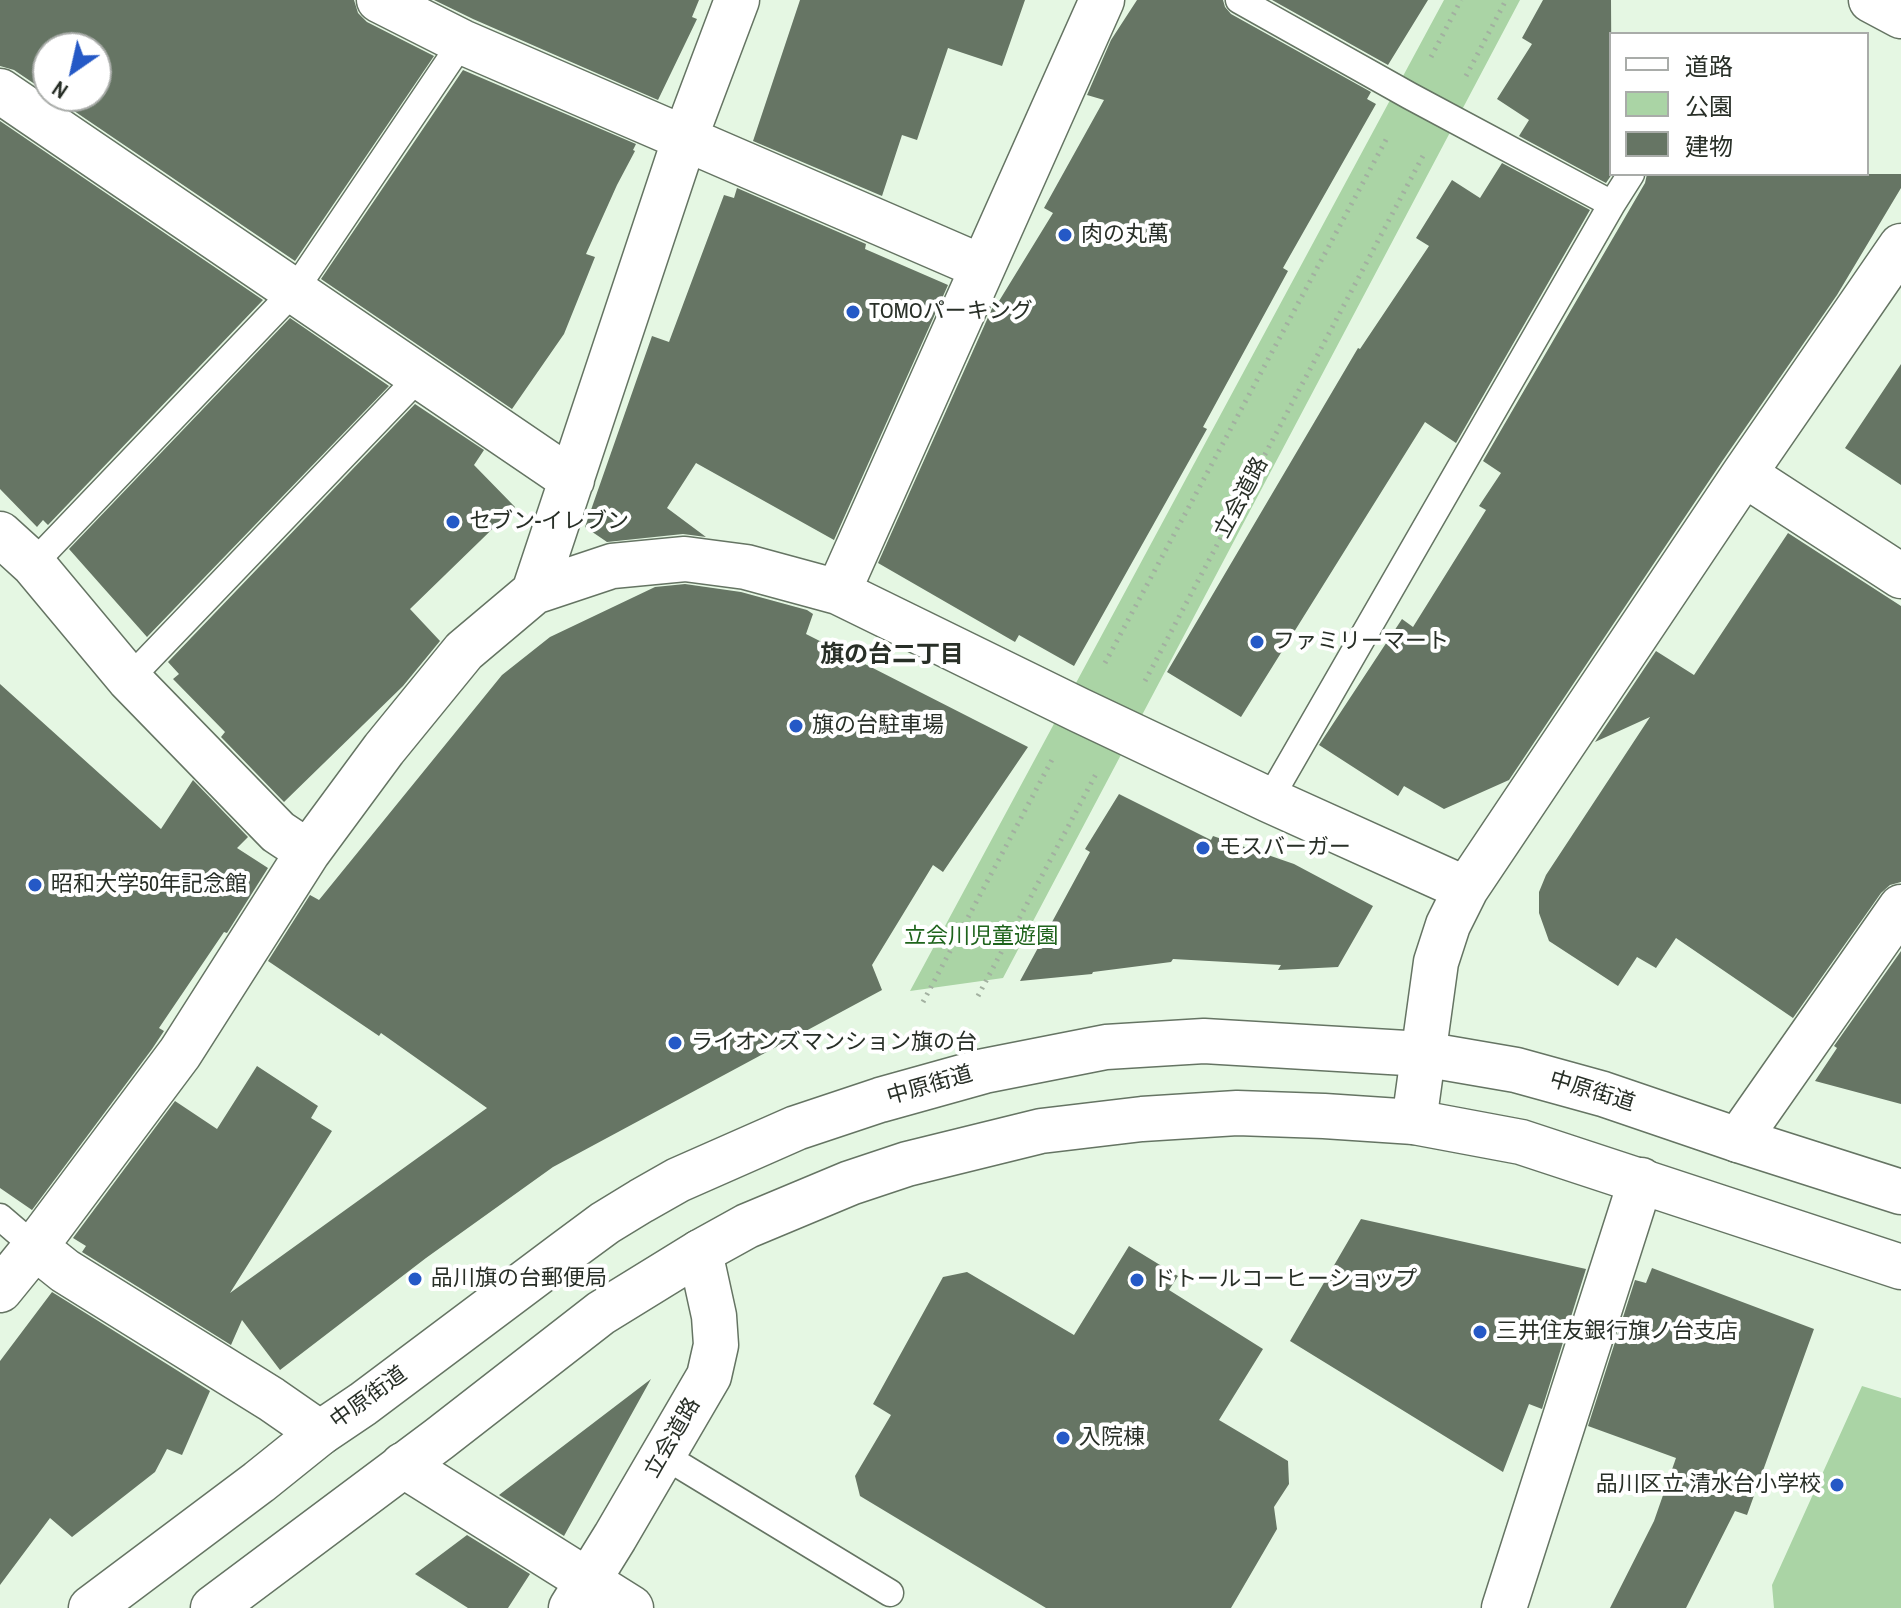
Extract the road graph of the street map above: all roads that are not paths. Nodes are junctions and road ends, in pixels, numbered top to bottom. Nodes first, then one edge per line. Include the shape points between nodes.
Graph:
1 (379, 0) edge
2 (737, 0) edge
3 (1102, 0) edge
4 (1239, 0) edge
5 (1871, 0) edge
6 (1901, 16) edge
7 (462, 42) junction
8 (0, 91) edge
9 (685, 138) junction
10 (1630, 176) edge
11 (1612, 204) junction
12 (1901, 246) edge
13 (982, 267) junction
14 (294, 291) junction
15 (419, 377) junction
16 (1744, 474) junction
17 (572, 480) junction
18 (0, 534) edge
19 (33, 564) junction
20 (1901, 576) edge
21 (534, 592) junction
22 (838, 592) junction
23 (129, 679) junction
24 (1269, 800) junction
25 (308, 852) junction
26 (1466, 889) junction
27 (1901, 907) edge
28 (1423, 1054) junction
29 (1414, 1122) junction
30 (1738, 1140) junction
31 (1641, 1180) junction
32 (1901, 1192) edge
33 (0, 1217) edge
34 (35, 1247) junction
35 (700, 1252) junction
36 (1901, 1267) edge
37 (0, 1290) edge
38 (320, 1433) junction
39 (663, 1455) junction
40 (403, 1465) junction
41 (890, 1593) dead end
42 (579, 1595) edge
43 (91, 1608) edge
44 (213, 1608) edge
45 (631, 1608) edge
46 (1504, 1608) edge

1 - 7 street
2 - 9 street
3 - 13 street
4 - 11 lane
5 - 6 street
7 - 9 street
7 - 14 lane
8 - 14 street
9 - 13 street
9 - 17 street
10 - 11 lane
11 - 24 lane
12 - 16 street
13 - 22 street
14 - 15 street
14 - 19 lane
15 - 17 street
15 - 23 lane
16 - 20 street
16 - 26 street
17 - 21 street
18 - 19 street
19 - 23 street
21 - 22 street via 612,566 685,559 746,567
21 - 25 street via 464,651
22 - 24 street
23 - 25 street via 278,832
24 - 26 street
25 - 34 street via 180,1053
26 - 28 street via 1436,962
27 - 30 street
28 - 29 street
28 - 30 street, 中原街道 via 1516,1070
28 - 38 street, 中原街道 via 1204,1041 1106,1047 984,1071 796,1128 678,1180 605,1223
29 - 31 street via 1521,1142
29 - 35 street via 1237,1113 1041,1131 850,1183
30 - 32 street, 中原街道
31 - 36 street
31 - 46 street
33 - 34 lane
34 - 37 street
34 - 38 street
35 - 39 street, 立会道路 via 716,1345 709,1376
35 - 40 street via 601,1313
38 - 43 street, 中原街道
39 - 41 lane
39 - 42 street, 立会道路
40 - 42 street
40 - 44 street
42 - 45 street

